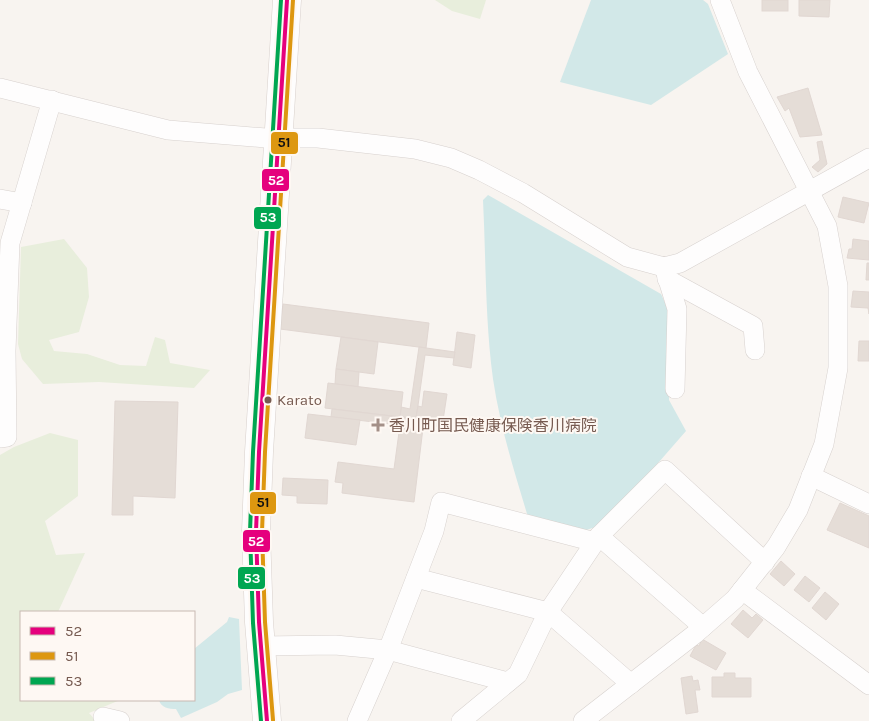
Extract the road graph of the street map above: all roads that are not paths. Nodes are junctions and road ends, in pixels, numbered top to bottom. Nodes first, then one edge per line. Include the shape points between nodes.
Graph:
1 (287, 0) edge
2 (720, 0) edge
3 (0, 88) edge
4 (52, 100) junction
5 (279, 138) junction
6 (869, 158) edge
7 (808, 191) junction
8 (0, 199) edge
9 (22, 203) junction
10 (666, 273) junction
11 (4, 278) edge
12 (755, 350) dead end
13 (3, 352) edge
14 (675, 389) dead end
15 (0, 438) edge
16 (811, 476) junction
17 (869, 504) edge
18 (597, 539) junction
19 (765, 562) junction
20 (416, 578) junction
21 (742, 590) junction
22 (548, 612) junction
23 (703, 627) junction
24 (261, 646) junction
25 (388, 650) junction
26 (508, 682) junction
27 (631, 684) junction
28 (869, 685) edge
29 (267, 721) edge
30 (356, 721) edge
31 (461, 721) edge
32 (583, 721) edge

1 - 5 main road
2 - 7 street via 748,72
3 - 4 street
4 - 5 street via 168,130
4 - 9 street
5 - 10 street via 318,138 415,149 451,158 523,193 627,257
5 - 24 main road via 256,532
6 - 7 street
7 - 10 street
7 - 16 street via 826,226 838,286 838,368 824,444
8 - 9 street
9 - 11 street
10 - 12 street via 753,326
10 - 14 street via 677,309
11 - 13 street
13 - 15 street via 7,437
16 - 17 street
16 - 19 street via 798,510
18 - 19 street via 665,470
18 - 20 street via 441,502
18 - 22 street
18 - 23 street
19 - 21 street
20 - 22 street
20 - 25 street
21 - 23 street
21 - 28 street
22 - 26 street via 518,674
22 - 27 street
23 - 27 street
24 - 25 street via 335,645
24 - 29 main road
25 - 26 street
25 - 30 street
26 - 31 street
27 - 32 street

